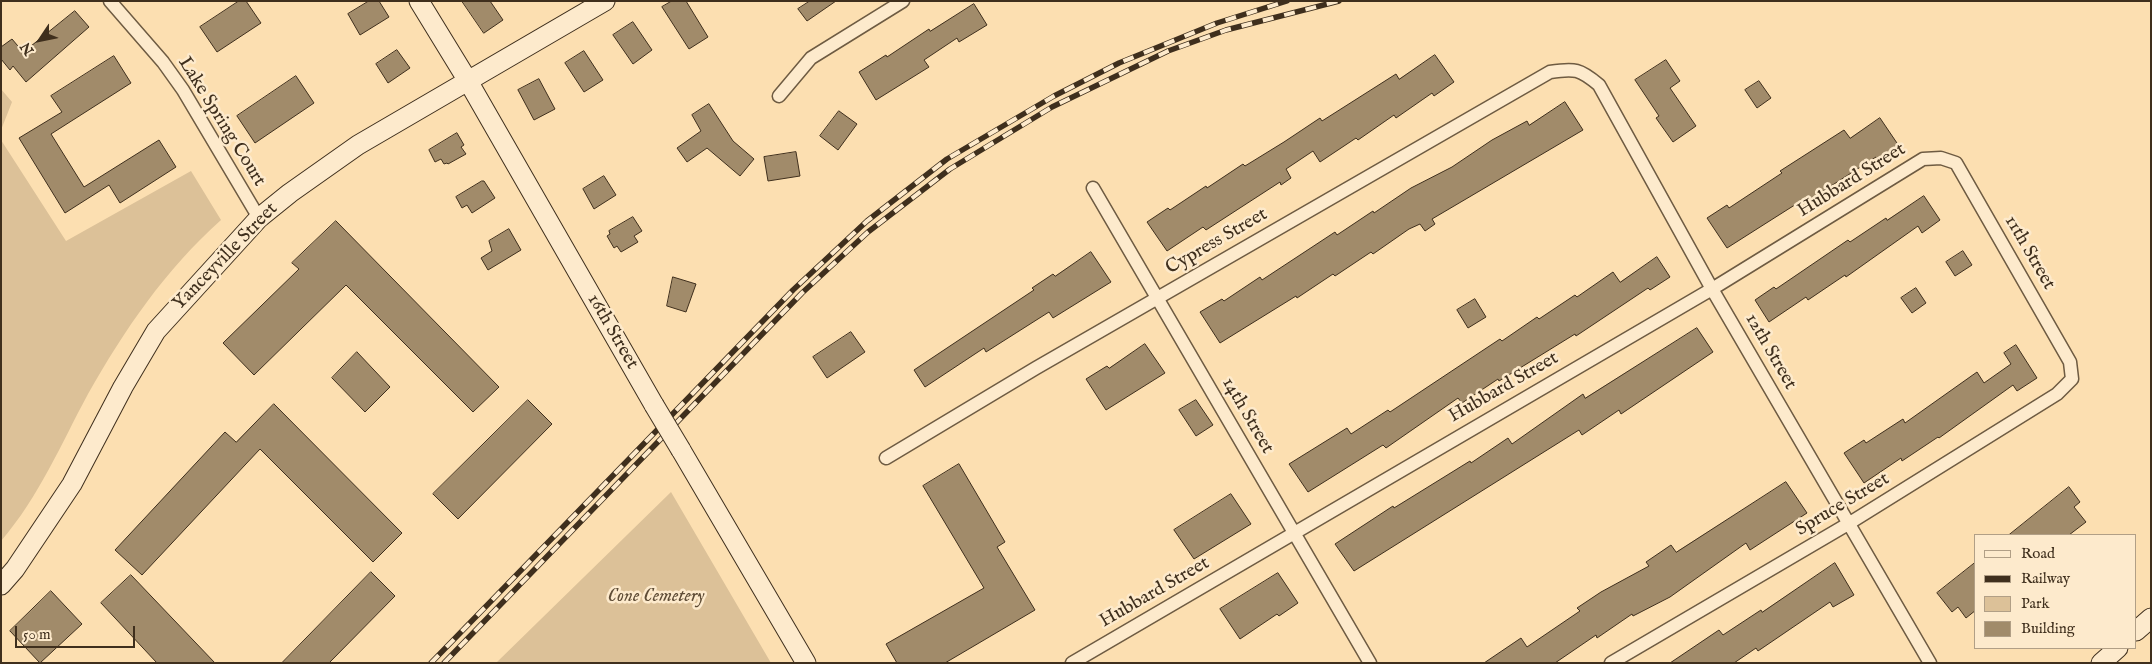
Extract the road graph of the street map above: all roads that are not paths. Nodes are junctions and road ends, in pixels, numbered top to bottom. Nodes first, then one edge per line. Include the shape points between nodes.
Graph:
1 (110, 1) edge
2 (419, 1) edge
3 (605, 1) edge
4 (904, 1) edge
5 (1571, 69) joint
6 (468, 81) junction
7 (779, 96) dead end
8 (1956, 163) joint
9 (1093, 188) dead end
10 (259, 218) junction
11 (1712, 289) junction
12 (1156, 299) junction
13 (2070, 362) joint
14 (886, 458) dead end
15 (1848, 524) junction
16 (1293, 533) junction
17 (1, 585) edge
18 (2151, 618) edge
19 (2137, 630) edge
20 (2117, 649) edge
21 (806, 663) edge
22 (1072, 663) edge
23 (1370, 663) edge
24 (1611, 663) edge
25 (1930, 663) edge
26 (2101, 663) edge

1 - 10 street, Lake Spring Court via 183,90
2 - 6 main road, 16th Street
3 - 6 main road, Yanceyville Street
4 - 7 street via 811,58
5 - 11 street, 12th Street via 1584,72 1599,85
5 - 12 street, Cypress Street via 1550,72
6 - 10 main road, Yanceyville Street via 358,145
6 - 21 main road, 16th Street, bridge
8 - 11 street, Hubbard Street via 1942,158 1923,159
8 - 13 street, 11th Street
9 - 12 street, 14th Street
10 - 17 main road, Yanceyville Street via 156,331 72,484
11 - 15 street, 12th Street
11 - 16 street, Hubbard Street
12 - 14 street, Cypress Street
12 - 16 street, 14th Street
13 - 15 street, Spruce Street via 2072,379 2057,394
15 - 24 street, Spruce Street
15 - 25 street, 12th Street
16 - 22 street, Hubbard Street
16 - 23 street, 14th Street
18 - 19 main road
20 - 26 main road

